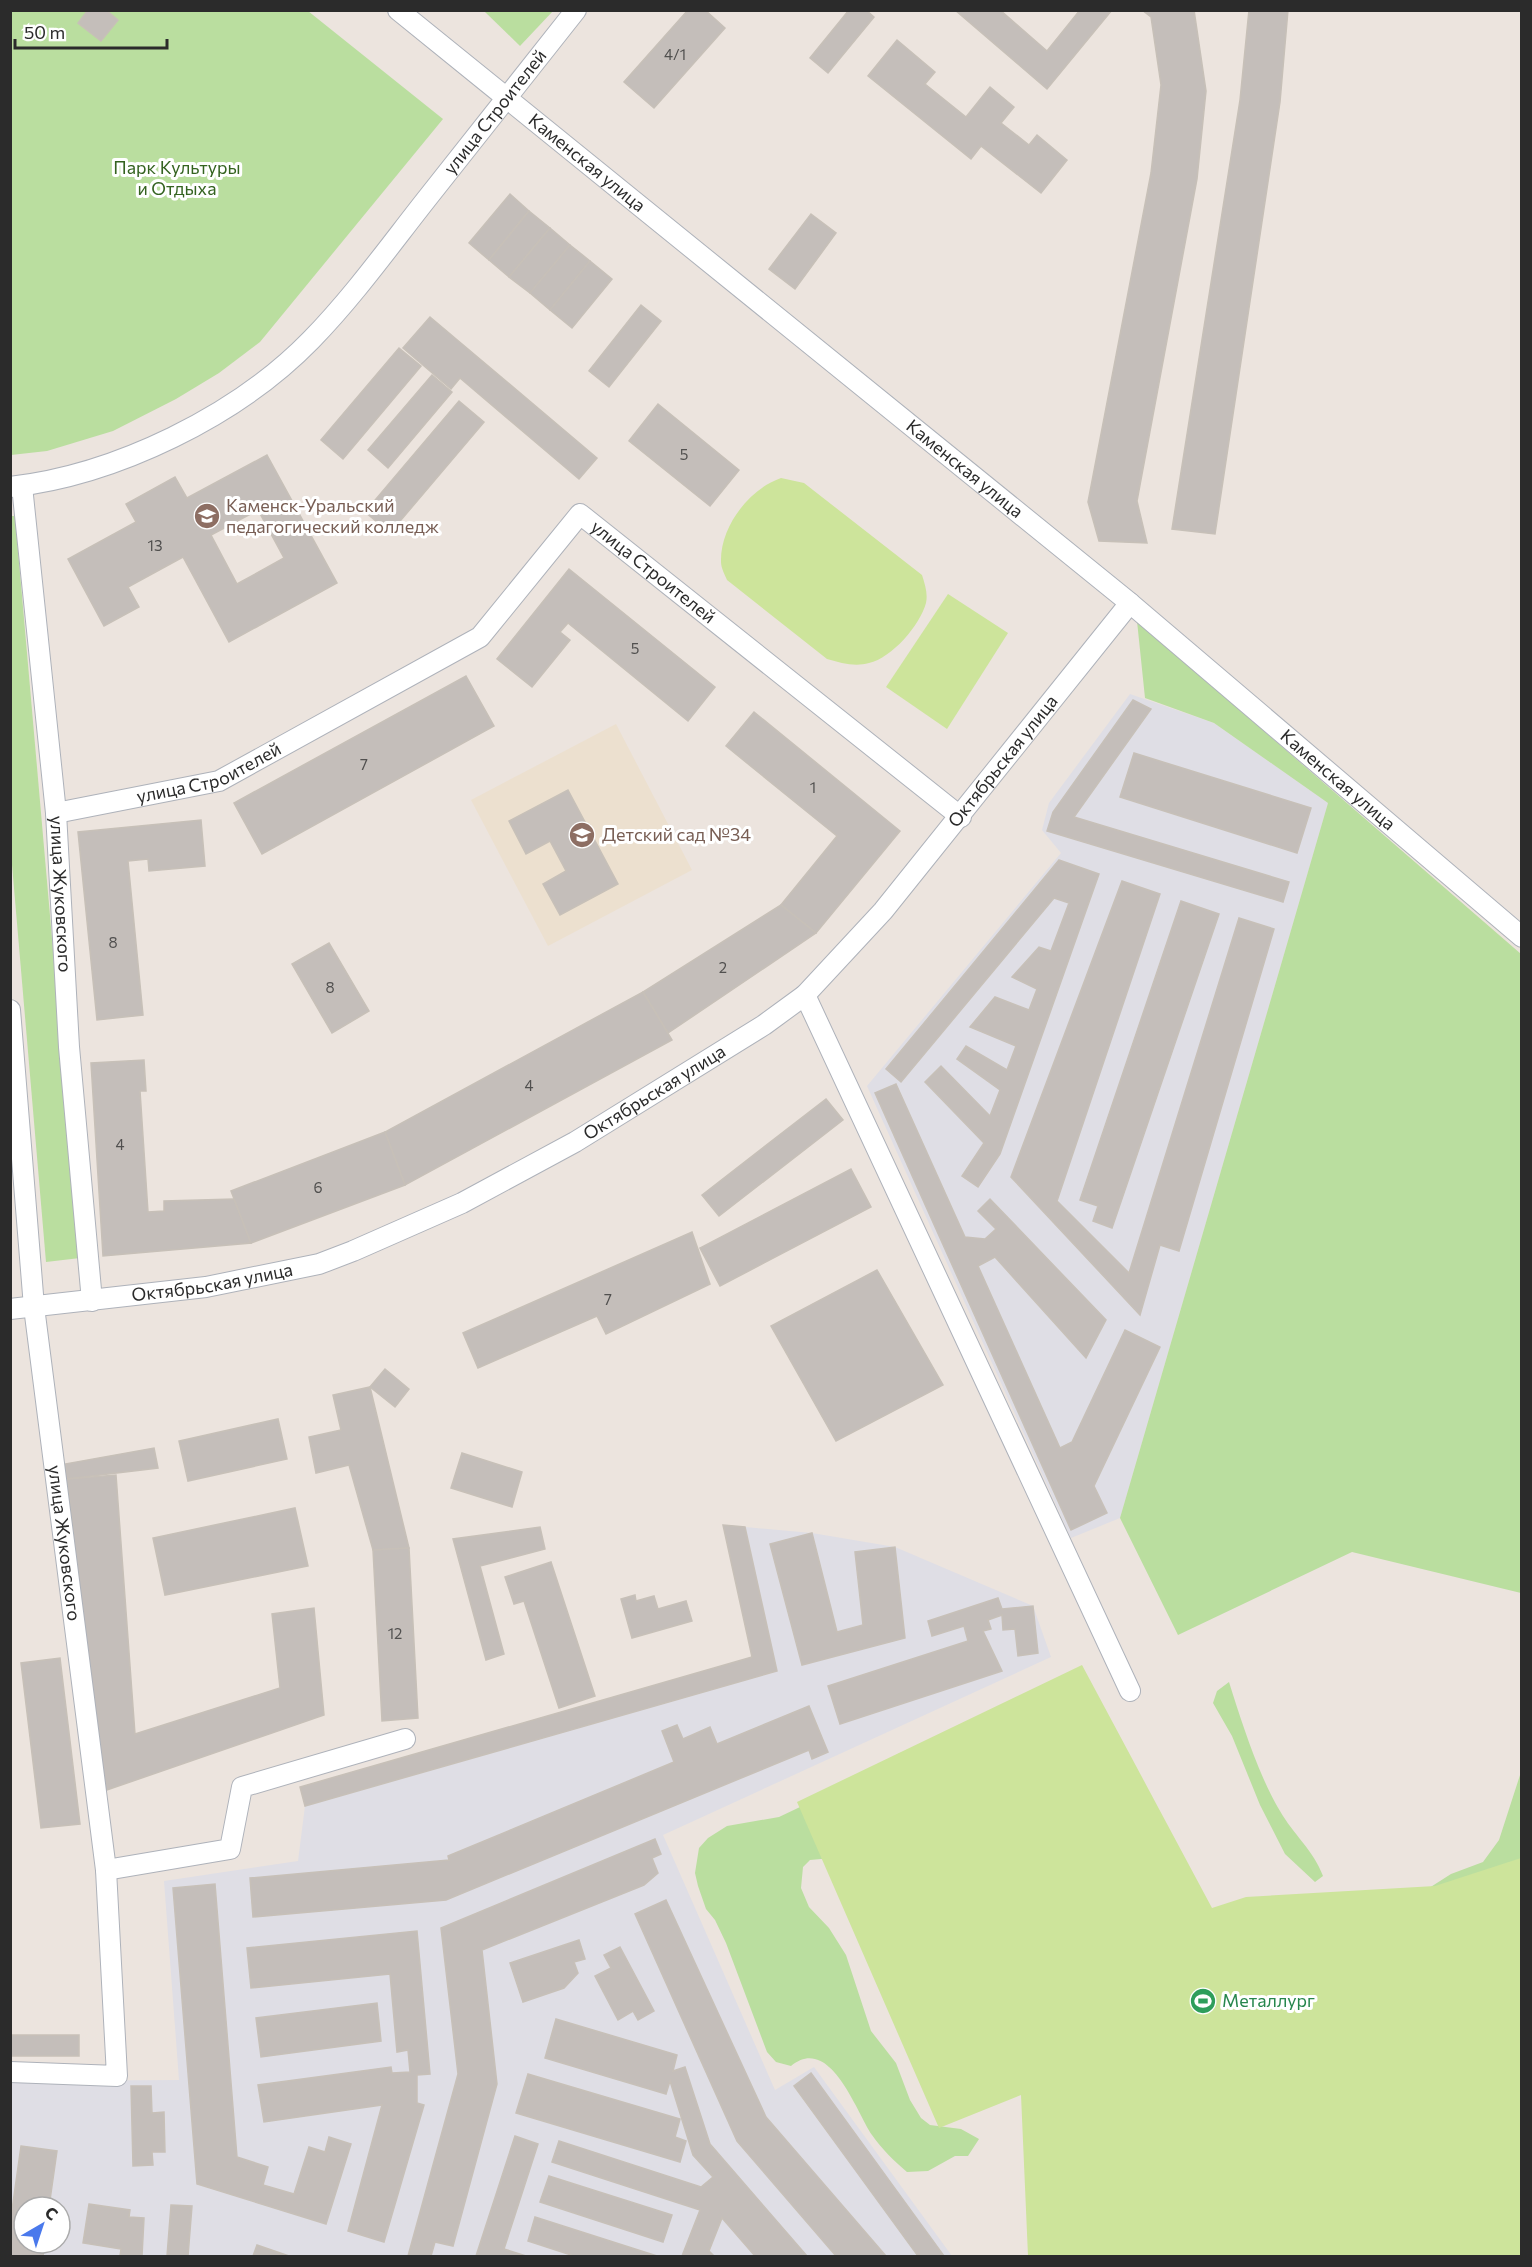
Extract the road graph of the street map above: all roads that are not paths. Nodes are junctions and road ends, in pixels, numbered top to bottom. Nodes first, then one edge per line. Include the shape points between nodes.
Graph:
1 (398, 10) edge
2 (576, 10) edge
3 (505, 100) junction
4 (16, 487) edge
5 (1130, 603) junction
6 (56, 813) junction
7 (961, 817) junction
8 (1521, 937) edge
9 (805, 995) junction
10 (10, 1010) edge
11 (92, 1301) junction
12 (34, 1307) junction
13 (10, 1309) edge
14 (1130, 1691) dead end
15 (405, 1738) dead end
16 (106, 1870) junction
17 (10, 2072) edge

1 - 3 street, Каменская улица
2 - 3 street, улица Строителей
3 - 4 street, улица Строителей via 378,261 311,340 277,372 164,443 90,471
3 - 5 street, Каменская улица
4 - 6 street, улица Жуковского
5 - 7 street, Октябрьская улица
5 - 8 street, Каменская улица
6 - 7 street, улица Строителей via 219,781 480,637 580,514
6 - 11 street, улица Жуковского via 69,1047
7 - 9 street, Октябрьская улица via 883,911
9 - 11 street, Октябрьская улица via 764,1025 575,1142 462,1203 353,1251 319,1264 207,1287
9 - 14 street
10 - 12 street, улица Жуковского
11 - 12 street, Октябрьская улица
12 - 13 street, Октябрьская улица
12 - 16 street, улица Жуковского
15 - 16 street via 242,1787 230,1850
16 - 17 street, улица Жуковского via 117,2076

